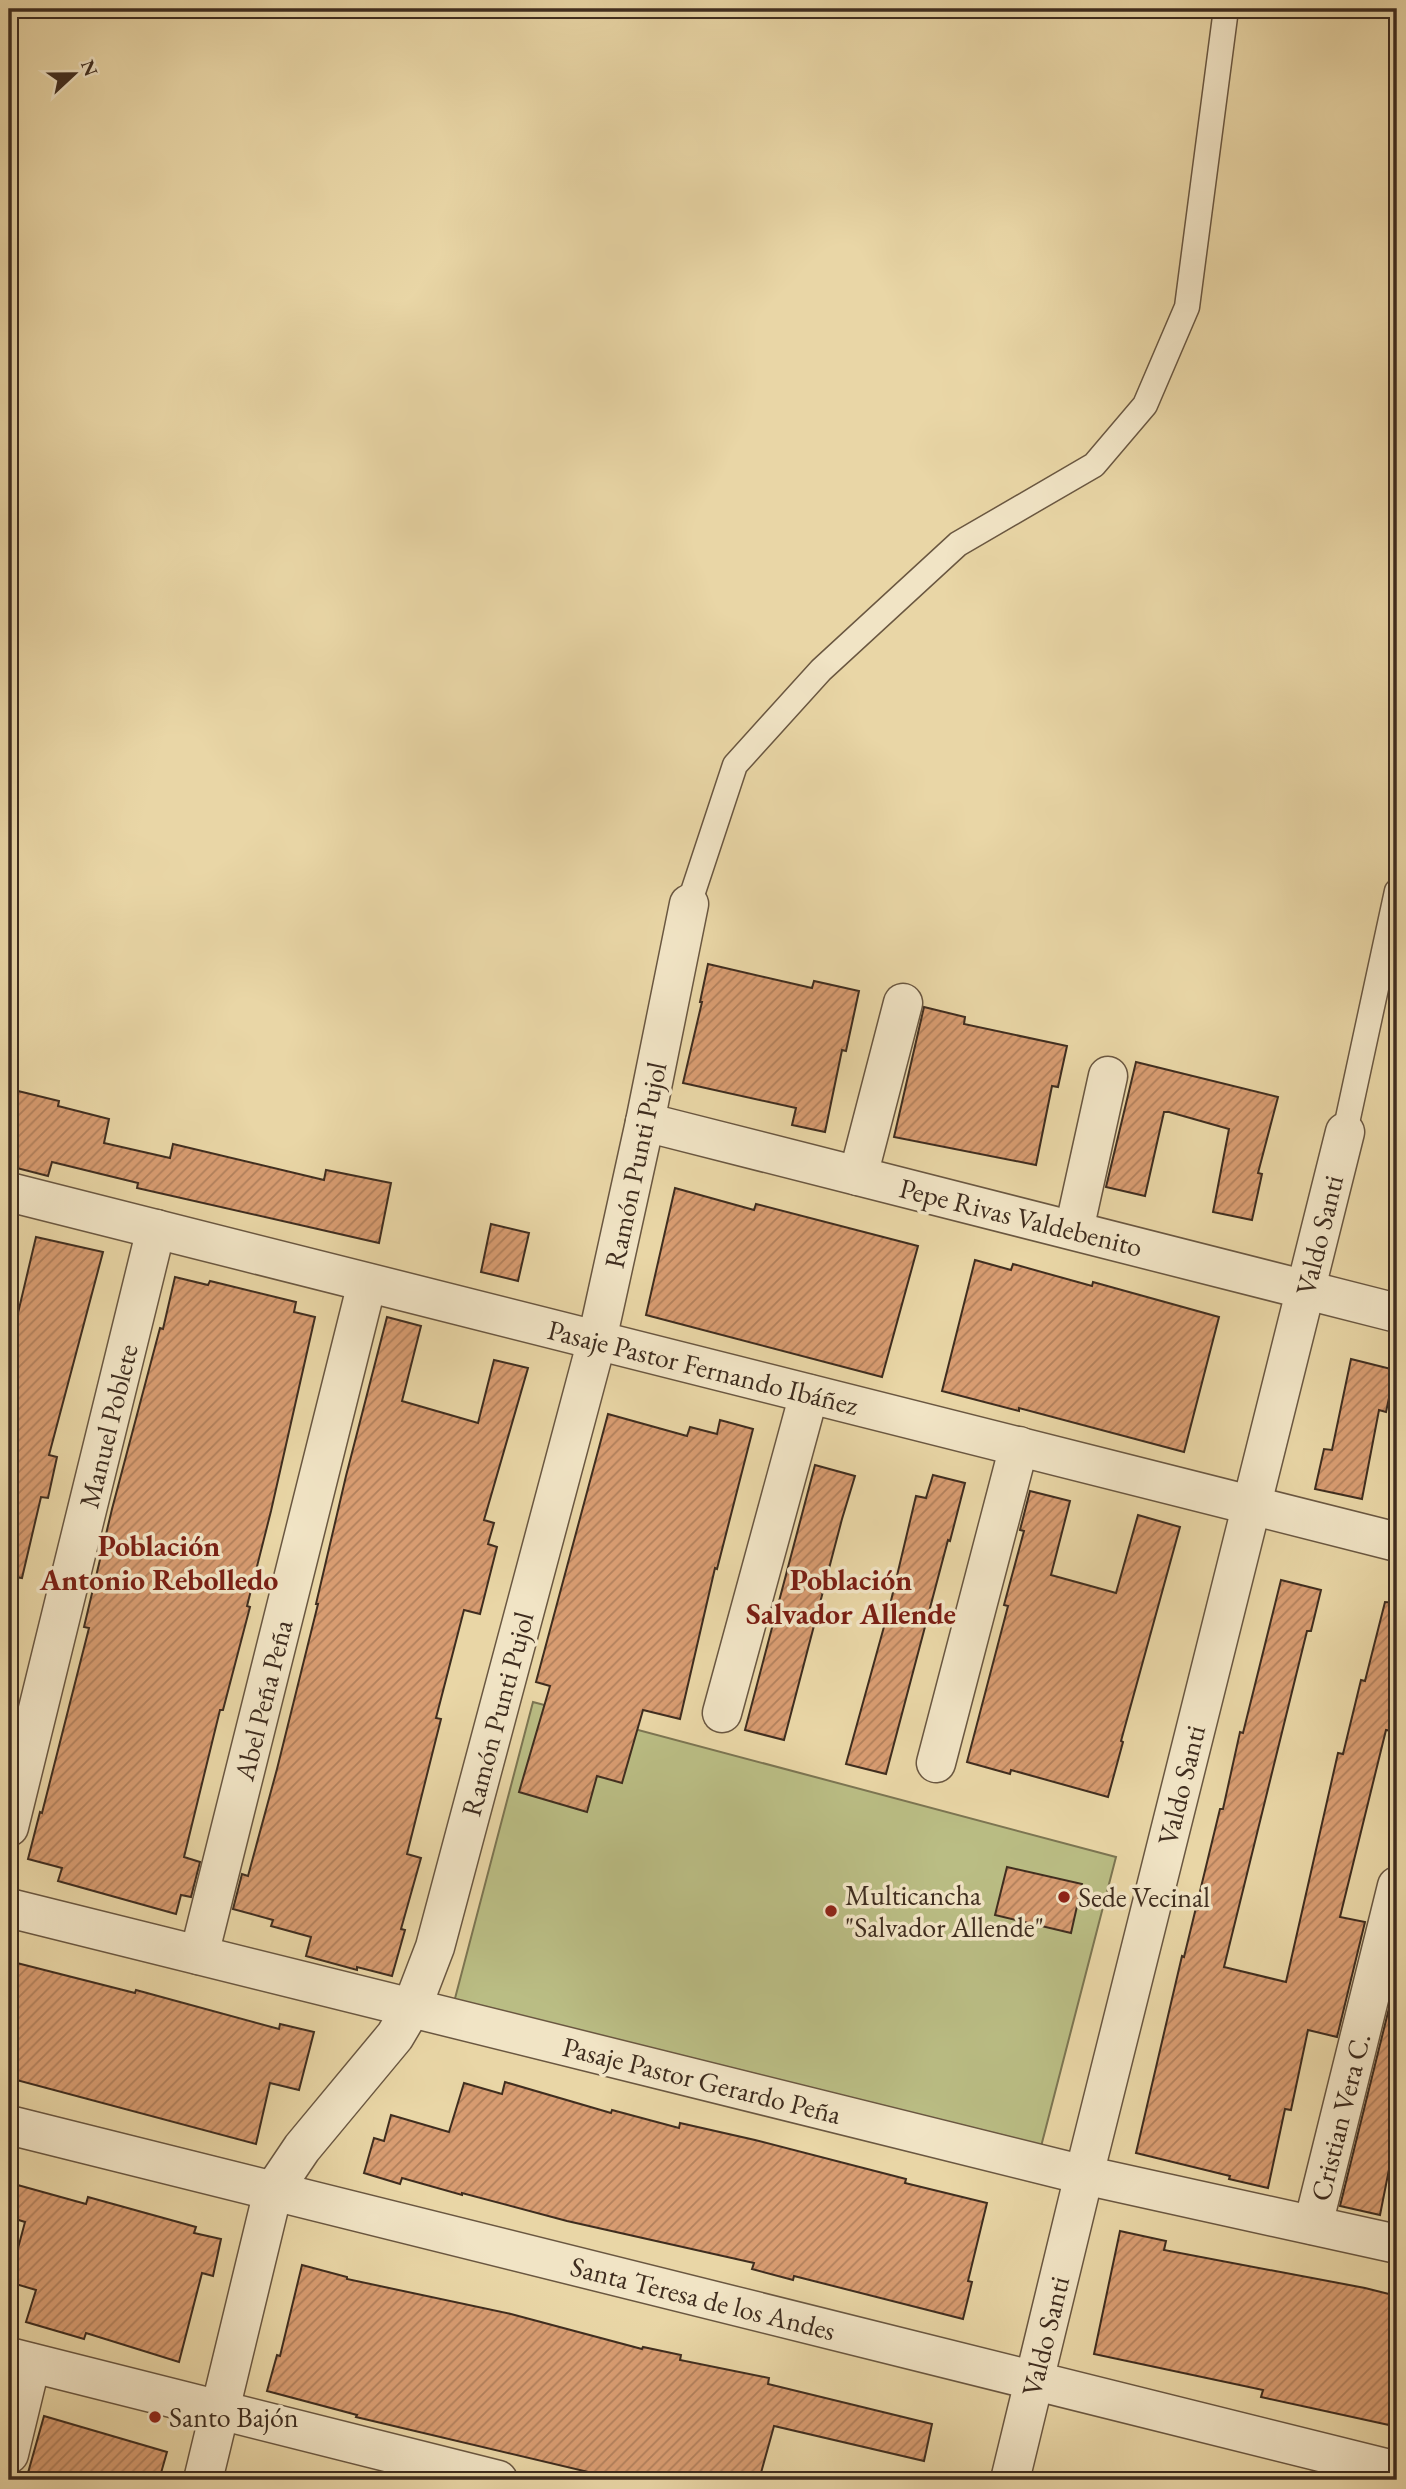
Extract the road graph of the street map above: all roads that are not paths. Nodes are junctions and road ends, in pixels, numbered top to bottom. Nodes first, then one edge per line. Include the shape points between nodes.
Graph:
1 (1226, 9) edge
2 (1397, 891) edge
3 (689, 904) joint
4 (1391, 952) edge
5 (903, 1003) dead end
6 (1108, 1076) dead end
7 (645, 1122) junction
8 (1345, 1132) joint
9 (858, 1176) junction
10 (9, 1192) edge
11 (156, 1229) junction
12 (1074, 1230) junction
13 (367, 1283) junction
14 (1306, 1290) junction
15 (1397, 1313) edge
16 (597, 1340) junction
17 (809, 1394) junction
18 (1019, 1446) junction
19 (1251, 1505) junction
20 (1397, 1542) edge
21 (722, 1713) dead end
22 (936, 1763) dead end
23 (9, 1827) edge
24 (1397, 1886) edge
25 (9, 1908) edge
26 (199, 1955) junction
27 (412, 2007) junction
28 (9, 2125) edge
29 (1084, 2175) junction
30 (273, 2191) junction
31 (1312, 2225) junction
32 (1397, 2244) edge
33 (20, 2360) edge
34 (1034, 2381) junction
35 (220, 2410) junction
36 (9, 2454) edge
37 (404, 2469) edge
38 (1397, 2472) edge
39 (203, 2480) edge
40 (498, 2480) edge
41 (1010, 2480) edge

1 - 3 lane via 1187,307 1145,405 1094,465 958,544 821,670 735,765
2 - 4 lane
3 - 7 street, Ramón Punti Pujol
4 - 8 lane
5 - 9 street
6 - 12 street
7 - 9 street, Pepe Rivas Valdebenito
7 - 16 street, Ramón Punti Pujol
8 - 14 street, Valdo Santi
9 - 12 street, Pepe Rivas Valdebenito
10 - 11 street, Pasaje Pastor Fernando Ibáñez
11 - 13 street, Pasaje Pastor Fernando Ibáñez
11 - 23 street, Manuel Poblete
12 - 14 street, Pepe Rivas Valdebenito
13 - 16 street, Pasaje Pastor Fernando Ibáñez
13 - 26 street, Abel Peña Peña
14 - 15 street, Pepe Rivas Valdebenito
14 - 19 street, Valdo Santi
16 - 17 street, Pasaje Pastor Fernando Ibáñez
16 - 27 street, Ramón Punti Pujol via 435,1947
17 - 18 street, Pasaje Pastor Fernando Ibáñez
17 - 21 street
18 - 19 street, Pasaje Pastor Fernando Ibáñez
18 - 22 street
19 - 20 street, Pasaje Pastor Fernando Ibáñez
19 - 29 street, Valdo Santi
24 - 31 street, Cristian Vera C.
25 - 26 street, Pasaje Pastor Gerardo Peña
26 - 27 street, Pasaje Pastor Gerardo Peña
27 - 29 street, Pasaje Pastor Gerardo Peña
27 - 30 street, Ramón Punti Pujol via 395,2036 302,2148
28 - 30 street, Santa Teresa de los Andes
29 - 31 street, Pasaje Pastor Gerardo Peña
29 - 34 street, Valdo Santi
30 - 34 street, Santa Teresa de los Andes
30 - 35 street, Ramón Punti Pujol
31 - 32 street, Pasaje Pastor Gerardo Peña
33 - 35 street
33 - 36 street
34 - 38 street, Santa Teresa de los Andes
34 - 41 street, Valdo Santi
35 - 37 street
35 - 39 street, Ramón Punti Pujol
37 - 40 street

